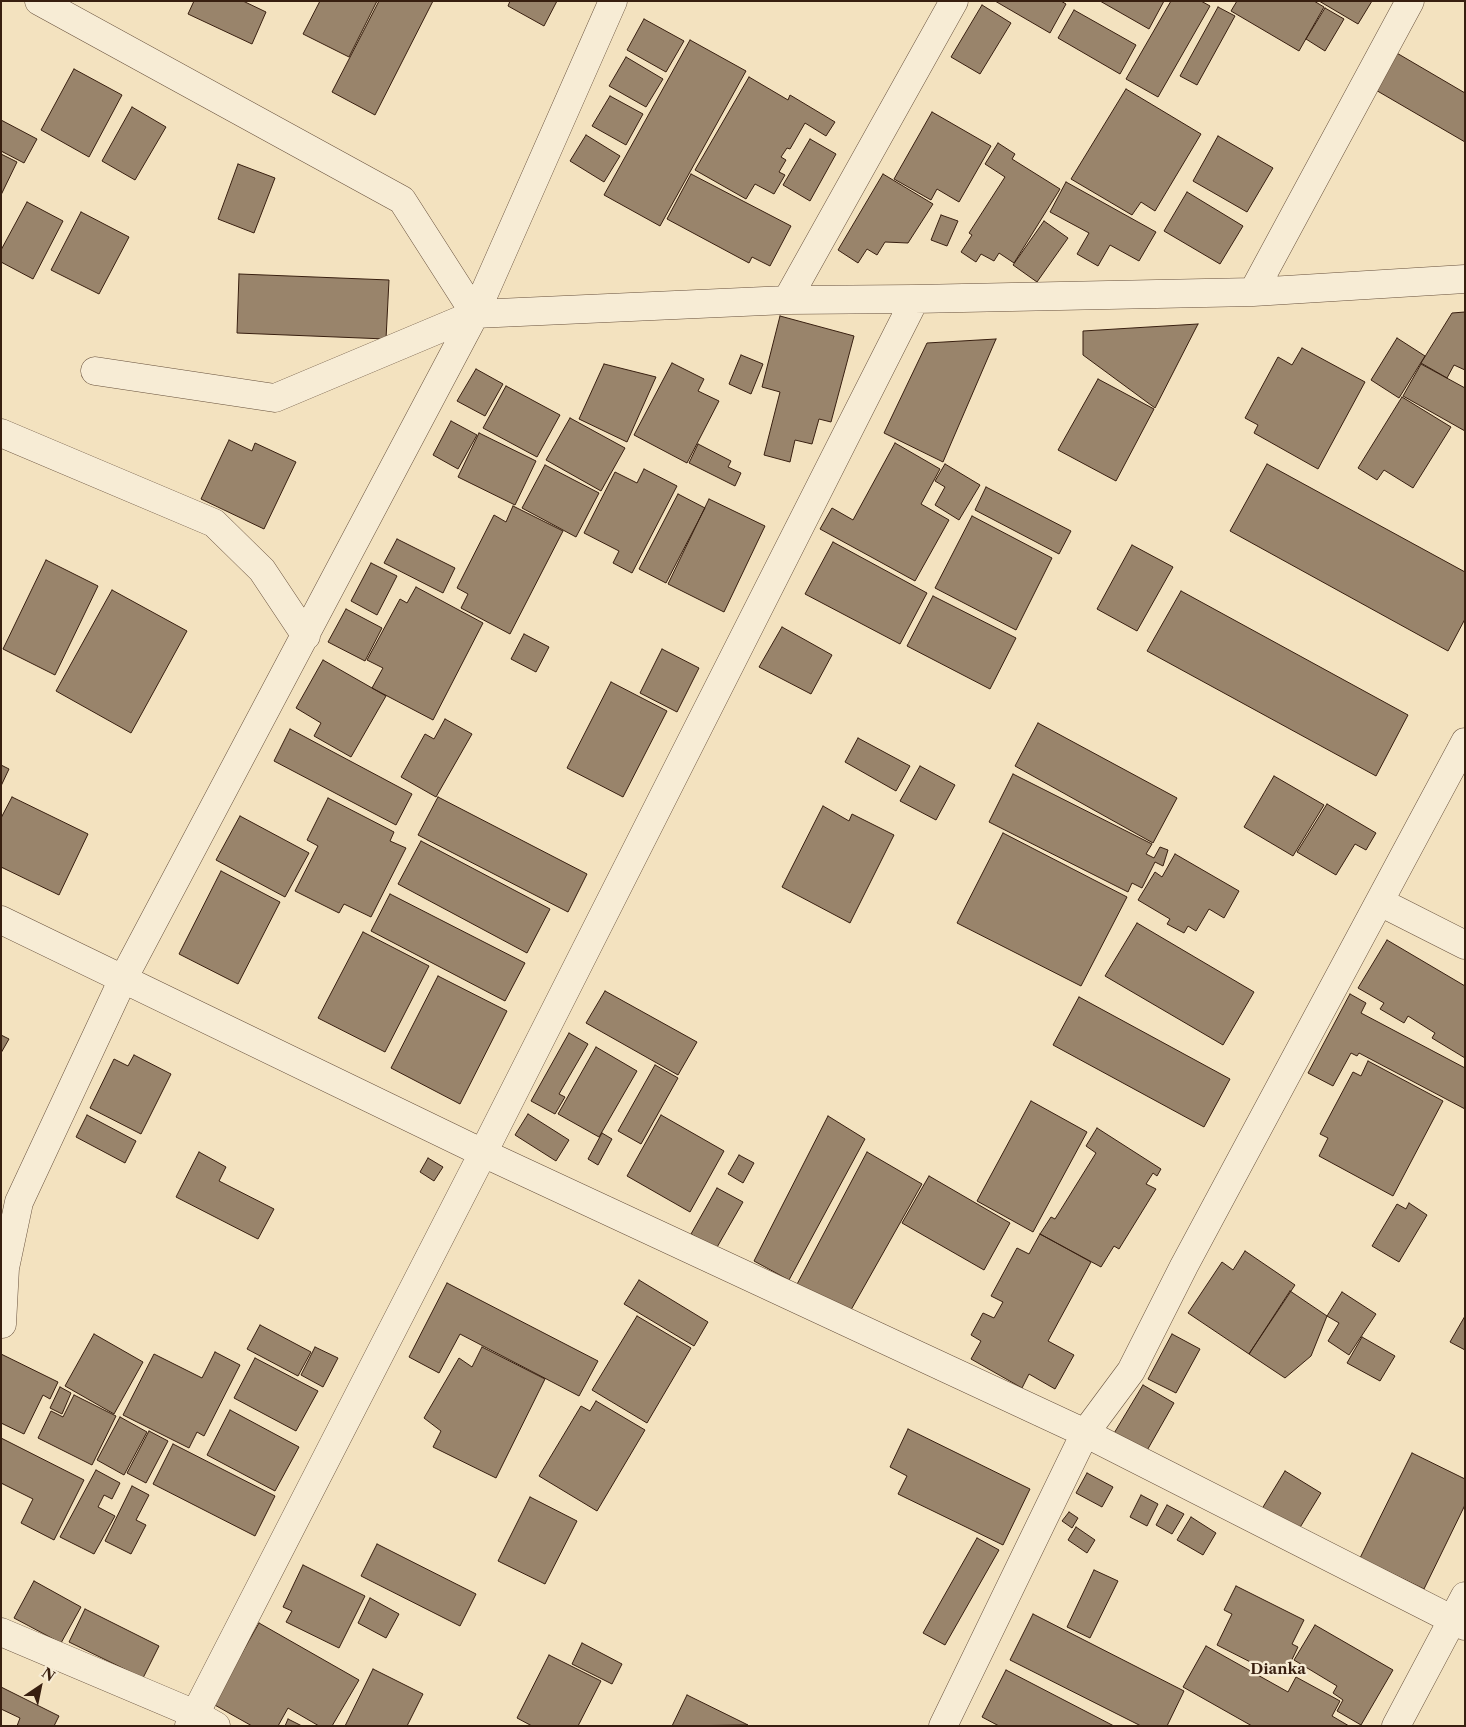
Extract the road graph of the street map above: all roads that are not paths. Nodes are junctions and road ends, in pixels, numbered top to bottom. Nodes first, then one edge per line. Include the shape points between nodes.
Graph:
1 (39, 1) edge
2 (613, 1) edge
3 (954, 1) edge
4 (1410, 1) edge
5 (1465, 279) edge
6 (1253, 292) junction
7 (915, 299) junction
8 (787, 300) junction
9 (475, 314) junction
10 (95, 370) dead end
11 (1, 433) edge
12 (306, 636) junction
13 (1465, 742) edge
14 (1380, 902) junction
15 (1, 920) edge
16 (1465, 945) edge
17 (123, 979) junction
18 (483, 1154) junction
19 (2, 1324) edge
20 (1085, 1433) junction
21 (1465, 1596) edge
22 (1458, 1622) edge
23 (1, 1632) edge
24 (200, 1722) edge
25 (943, 1726) edge
26 (1396, 1726) edge

1 - 9 street via 402,200
2 - 9 street
3 - 8 street
4 - 6 street
5 - 6 street
6 - 7 street
7 - 8 street
7 - 18 street
8 - 9 street
9 - 10 street via 275,398
9 - 12 street
11 - 12 street via 214,523 262,570
12 - 17 street
13 - 14 street
14 - 16 street
14 - 20 street via 1131,1371
15 - 17 street
17 - 18 street
17 - 19 street via 19,1202 5,1268
18 - 20 street
18 - 24 street
20 - 22 street
20 - 25 street
21 - 22 street
22 - 26 street
23 - 24 street

